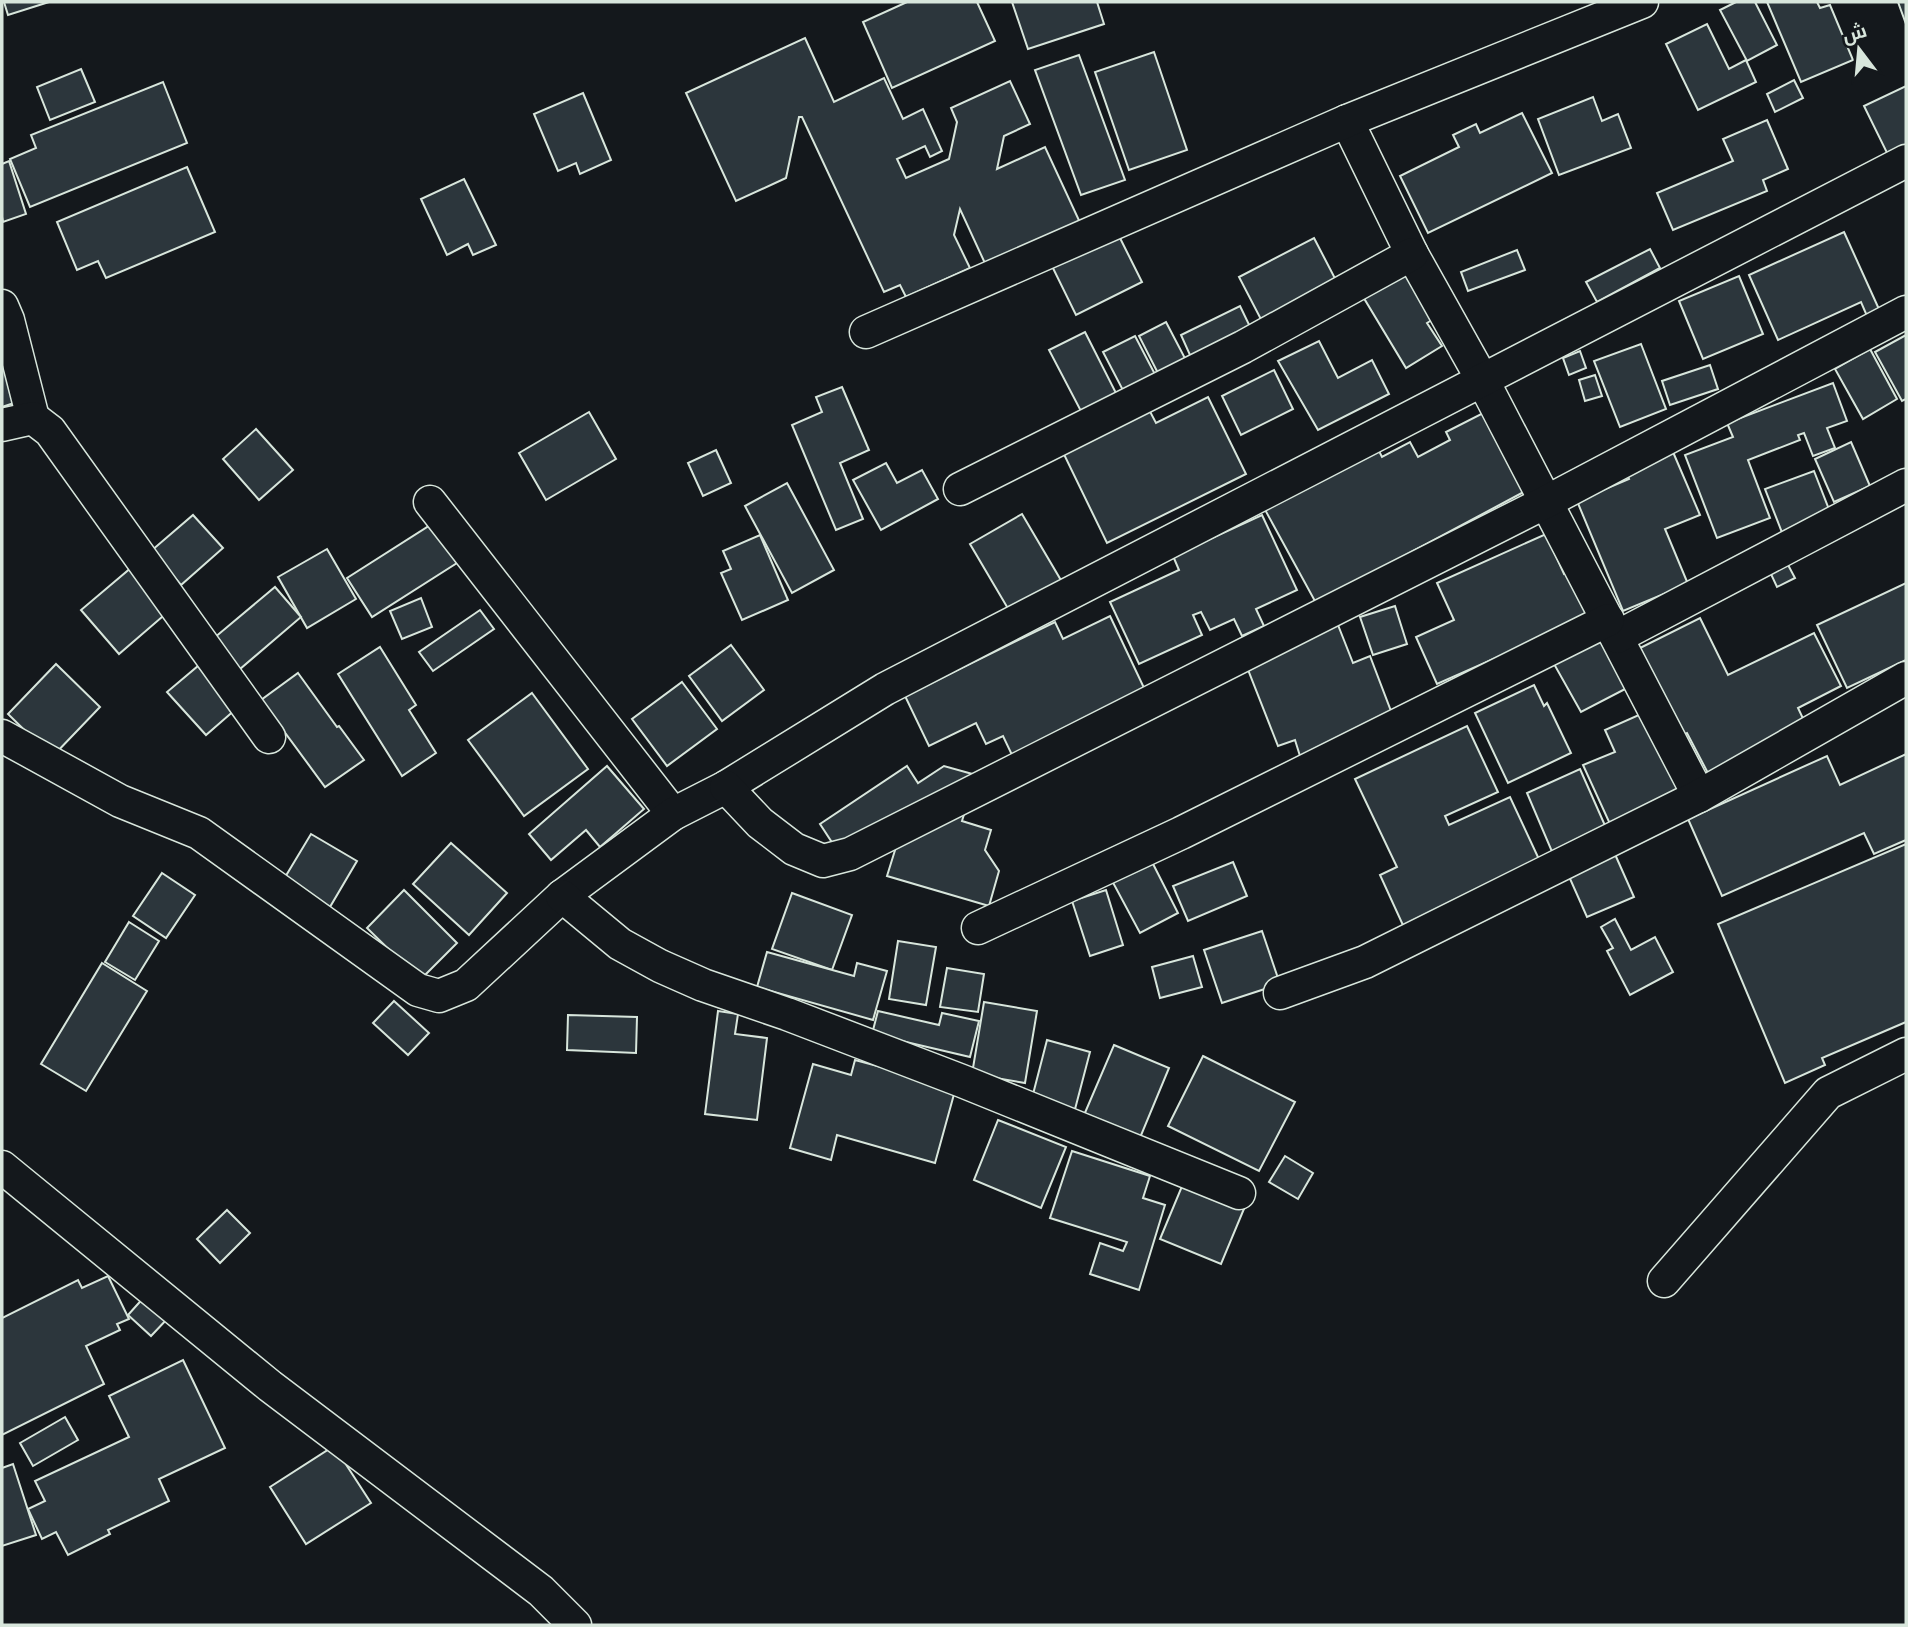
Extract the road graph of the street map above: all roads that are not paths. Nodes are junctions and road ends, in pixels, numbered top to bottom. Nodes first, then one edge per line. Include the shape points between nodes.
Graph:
1 (1642, 2) edge
2 (1347, 121) junction
3 (1906, 161) edge
4 (1412, 254) junction
5 (2, 306) edge
6 (1906, 312) edge
7 (866, 332) dead end
8 (1482, 379) junction
9 (33, 418) junction
10 (2, 425) edge
11 (1906, 485) edge
12 (960, 489) dead end
13 (430, 502) dead end
14 (1546, 502) junction
15 (1612, 629) junction
16 (1906, 678) edge
17 (2, 736) edge
18 (269, 737) dead end
19 (726, 787) junction
20 (1699, 796) junction
21 (673, 814) junction
22 (562, 896) junction
23 (978, 928) dead end
24 (1280, 993) dead end
25 (1906, 1054) edge
26 (2, 1167) edge
27 (1239, 1193) dead end
28 (1664, 1281) dead end
29 (575, 1625) edge

1 - 2 street
2 - 4 street
2 - 7 street
3 - 8 street
4 - 8 street
4 - 12 street via 1243,347
5 - 9 street
6 - 14 street
8 - 14 street
8 - 19 street via 885,689
9 - 10 street
9 - 18 street via 50,431
11 - 15 street
13 - 21 street
14 - 15 street
14 - 19 street via 850,854 822,861 794,849 760,823
15 - 20 street
15 - 23 street
16 - 20 street
17 - 22 street via 120,801 199,833 418,990 439,996 466,985
19 - 21 street
20 - 24 street via 1365,962
21 - 22 street
22 - 27 street via 620,944 692,980 949,1076
25 - 28 street via 1828,1093
26 - 29 street via 270,1386 541,1591

